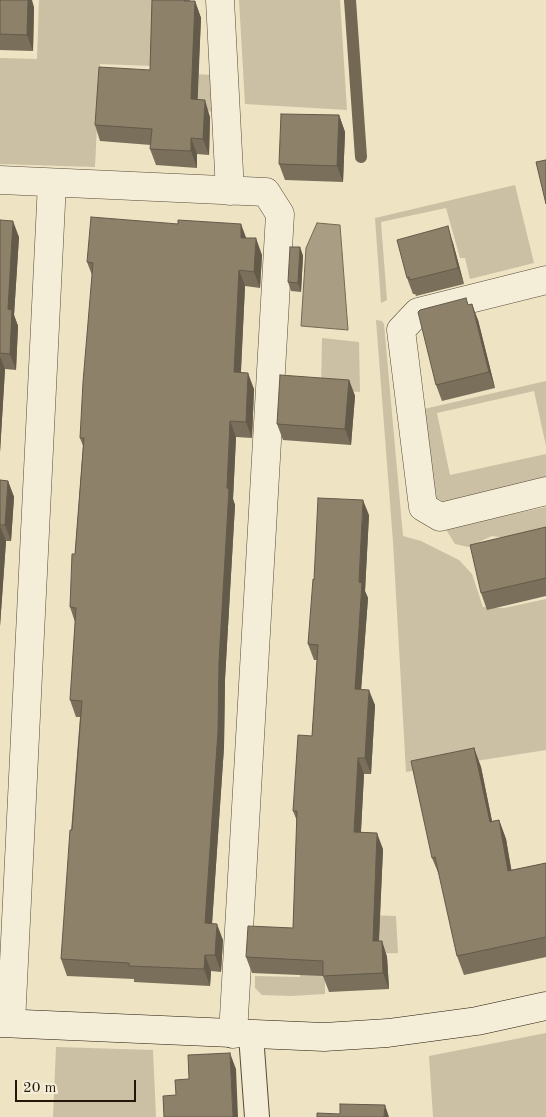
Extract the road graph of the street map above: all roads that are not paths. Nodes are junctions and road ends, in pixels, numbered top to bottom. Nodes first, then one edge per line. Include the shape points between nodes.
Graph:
1 (220, 0) edge
2 (0, 180) edge
3 (52, 182) junction
4 (230, 191) junction
5 (546, 280) edge
6 (546, 491) edge
7 (546, 1006) edge
8 (6, 1023) edge
9 (242, 1034) junction
10 (257, 1117) edge

1 - 4 street
2 - 3 street
3 - 4 street
3 - 8 street
4 - 9 street via 266,192 280,214
5 - 6 street via 418,312 401,330 423,507 440,517
7 - 9 street via 478,1021 388,1033 324,1037
8 - 9 street
9 - 10 lane

